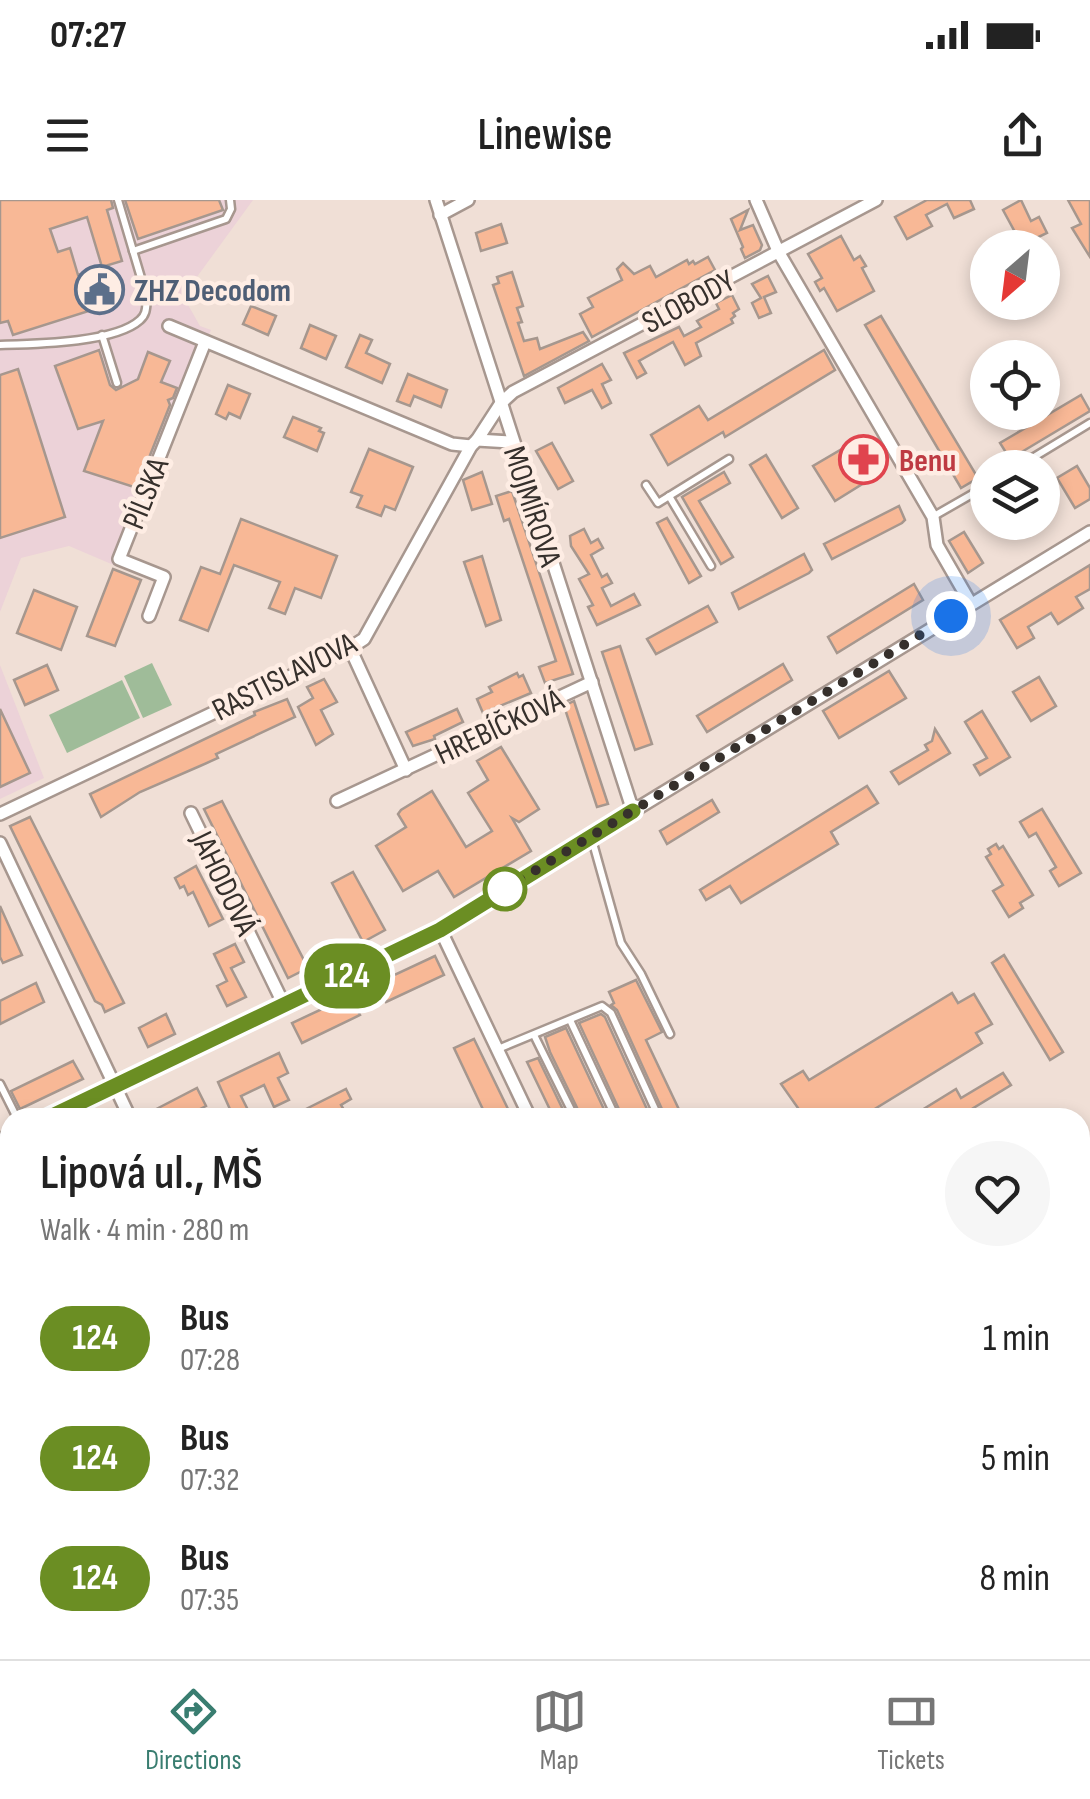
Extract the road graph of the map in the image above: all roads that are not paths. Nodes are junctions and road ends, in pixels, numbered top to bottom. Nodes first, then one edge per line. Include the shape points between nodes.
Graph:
1 (118, 200) edge
2 (230, 200) edge
3 (436, 200) edge
4 (468, 200) edge
5 (756, 200) edge
6 (876, 200) edge
7 (440, 214) junction
8 (133, 251) junction
9 (779, 252) junction
10 (168, 326) dead end
11 (102, 335) junction
12 (205, 342) junction
13 (0, 345) edge
14 (117, 383) dead end
15 (501, 403) junction
16 (1090, 424) edge
17 (512, 442) junction
18 (474, 443) junction
19 (1046, 450) edge
20 (730, 460) dead end
21 (646, 485) dead end
22 (970, 495) edge
23 (669, 496) junction
24 (933, 517) junction
25 (1090, 532) edge
26 (711, 566) dead end
27 (971, 604) junction
28 (149, 616) dead end
29 (350, 648) junction
30 (592, 682) junction
31 (406, 770) junction
32 (337, 801) dead end
33 (633, 811) junction
34 (191, 812) dead end
35 (0, 814) edge
36 (591, 836) junction
37 (0, 843) edge
38 (440, 930) junction
39 (284, 1007) junction
40 (570, 1020) junction
41 (670, 1034) dead end
42 (534, 1035) junction
43 (498, 1050) junction
44 (0, 1084) edge
45 (115, 1087) junction
46 (12, 1108) edge
47 (70, 1108) edge
48 (125, 1108) edge
49 (525, 1108) edge
50 (570, 1108) edge
51 (611, 1108) edge
52 (654, 1108) edge

1 - 8 lane
2 - 8 lane via 226,219
3 - 7 street, MOJMÍROVA
4 - 7 street
5 - 9 street
6 - 9 street, SLOBODY
7 - 15 street, MOJMÍROVA
8 - 11 lane via 145,313 138,323
9 - 15 street, SLOBODY
9 - 24 street
10 - 12 street
11 - 13 lane
11 - 14 lane
12 - 18 street via 452,444
12 - 28 street, PÍLSKA via 119,560 164,577
15 - 17 street, MOJMÍROVA
15 - 18 street, RASTISLAVOVA
16 - 19 lane
17 - 18 street
17 - 30 street, MOJMÍROVA
18 - 29 street, RASTISLAVOVA via 364,639
20 - 23 lane
21 - 23 lane via 658,503
22 - 24 lane
23 - 26 lane
24 - 27 street via 938,545
25 - 27 street
27 - 33 street
29 - 31 street, HREBÍČKOVÁ
29 - 35 street, RASTISLAVOVA
30 - 31 street, HREBÍČKOVÁ
30 - 33 street, MOJMÍROVA
31 - 32 street, HREBÍČKOVÁ
33 - 36 street
34 - 39 street, JAHODOVÁ
36 - 38 street
36 - 41 lane via 622,943
37 - 45 street
38 - 39 street
38 - 43 street
39 - 45 street
40 - 42 lane
40 - 51 lane
40 - 52 lane via 602,1006 611,1012
42 - 43 lane
42 - 50 lane
43 - 49 street
44 - 46 lane
45 - 47 street
45 - 48 street

